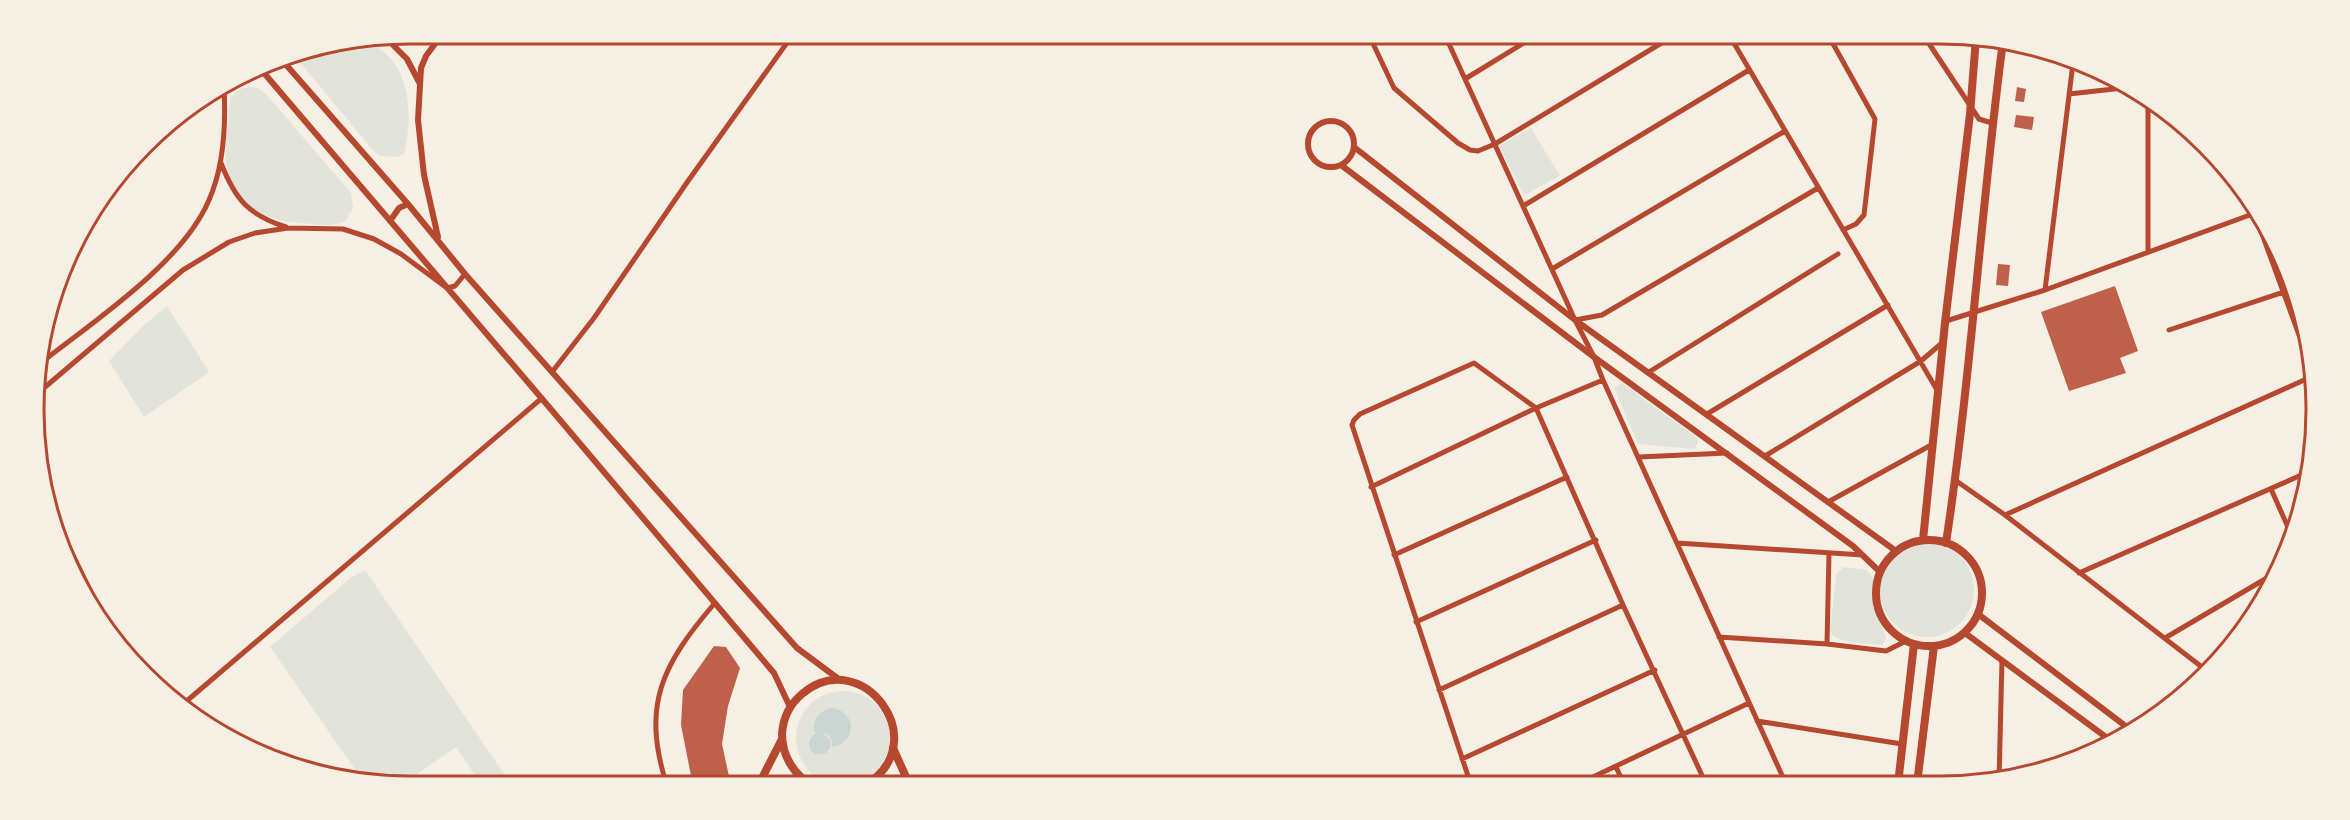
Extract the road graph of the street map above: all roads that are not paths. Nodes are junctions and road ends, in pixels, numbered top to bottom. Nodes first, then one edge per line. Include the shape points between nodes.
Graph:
1 (392, 44) edge
2 (435, 44) edge
3 (786, 44) edge
4 (1373, 44) edge
5 (1449, 44) edge
6 (1522, 44) edge
7 (1660, 44) edge
8 (1734, 44) edge
9 (1833, 44) edge
10 (1929, 44) edge
11 (1975, 45) edge
12 (2002, 49) edge
13 (287, 65) edge
14 (2072, 68) edge
15 (1749, 70) junction
16 (264, 74) edge
17 (1465, 79) junction
18 (419, 83) junction
19 (2116, 89) edge
20 (2069, 94) junction
21 (224, 95) edge
22 (1969, 102) junction
23 (2148, 108) edge
24 (1992, 123) junction
25 (1785, 131) junction
26 (1495, 144) junction
27 (1354, 147) junction
28 (220, 162) junction
29 (1341, 165) junction
30 (1818, 188) junction
31 (408, 204) junction
32 (1523, 206) junction
33 (2250, 215) edge
34 (390, 221) junction
35 (288, 228) junction
36 (1843, 230) junction
37 (439, 240) junction
38 (2148, 252) junction
39 (1838, 254) dead end
40 (2276, 264) edge
41 (1551, 268) junction
42 (465, 274) junction
43 (2283, 280) edge
44 (447, 288) junction
45 (2045, 290) junction
46 (2287, 291) edge
47 (1888, 305) junction
48 (1972, 312) junction
49 (1575, 320) junction
50 (1946, 321) junction
51 (2169, 330) dead end
52 (1943, 342) junction
53 (48, 356) edge
54 (1594, 357) junction
55 (1921, 361) junction
56 (552, 372) junction
57 (1649, 372) junction
58 (2305, 379) edge
59 (1603, 380) junction
60 (44, 388) edge
61 (1938, 392) junction
62 (542, 398) junction
63 (1536, 408) junction
64 (1707, 414) junction
65 (1933, 444) junction
66 (1728, 453) junction
67 (1765, 456) junction
68 (1639, 458) junction
69 (2300, 476) edge
70 (1567, 477) junction
71 (1955, 480) junction
72 (1371, 487) junction
73 (2271, 489) junction
74 (1828, 502) junction
75 (2005, 514) junction
76 (2288, 526) edge
77 (1596, 540) junction
78 (1923, 540) junction
79 (1677, 543) junction
80 (1946, 543) junction
81 (1896, 551) junction
82 (1829, 554) junction
83 (1394, 555) junction
84 (1863, 555) junction
85 (1880, 572) junction
86 (2079, 573) junction
87 (2265, 579) edge
88 (714, 604) junction
89 (1623, 605) junction
90 (1978, 614) junction
91 (1416, 622) junction
92 (1965, 633) junction
93 (1719, 637) junction
94 (2165, 638) junction
95 (1910, 643) junction
96 (1827, 644) junction
97 (1934, 646) junction
98 (2002, 660) junction
99 (2201, 667) edge
100 (1654, 670) junction
101 (840, 680) junction
102 (1439, 690) junction
103 (187, 701) edge
104 (1749, 703) junction
105 (790, 707) junction
106 (1758, 721) junction
107 (2125, 726) edge
108 (1683, 734) junction
109 (2106, 737) edge
110 (782, 739) junction
111 (1902, 744) junction
112 (893, 748) junction
113 (1462, 759) junction
114 (1616, 767) junction
115 (1999, 771) edge
116 (664, 776) edge
117 (763, 776) edge
118 (800, 776) edge
119 (877, 776) edge
120 (905, 776) edge
121 (1468, 776) edge
122 (1596, 776) edge
123 (1620, 776) edge
124 (1702, 776) edge
125 (1782, 776) edge
126 (1899, 776) edge
127 (1918, 776) edge

1 - 18 street via 407,59
2 - 18 street via 421,68
3 - 56 street
4 - 26 street via 1394,88 1458,142 1478,151
5 - 17 street
6 - 17 street
7 - 26 street
8 - 15 street
9 - 36 street via 1875,118 1864,215
10 - 22 street
11 - 22 main road
12 - 24 main road
13 - 31 street
14 - 20 street
15 - 25 street
15 - 32 street
16 - 34 street
17 - 26 street
18 - 37 street via 420,145
19 - 20 street
20 - 45 street
21 - 28 street
22 - 24 street via 1979,119
22 - 50 main road
23 - 38 street
24 - 48 main road
25 - 30 street
25 - 41 street
26 - 32 street
27 - 29 street
27 - 29 street via 1343,124 1331,121 1313,129 1307,144 1310,155 1319,164
27 - 49 street
28 - 35 street via 238,199 267,221
28 - 53 street via 210,200 184,241 165,262
29 - 54 street
30 - 36 street
30 - 49 street via 1602,315
31 - 34 street via 399,208
31 - 37 street
32 - 41 street
33 - 38 street
34 - 44 street
35 - 44 street via 343,229 374,239
35 - 60 street via 229,242 202,257
36 - 47 street
37 - 42 street
38 - 45 street
39 - 57 street
40 - 43 street
41 - 49 street
42 - 44 street
42 - 56 street
44 - 62 street
45 - 48 street
46 - 51 street
47 - 55 street
47 - 64 street
48 - 50 street
48 - 71 main road
49 - 54 street
49 - 57 street
50 - 52 main road
52 - 55 street
52 - 61 main road
54 - 59 street
54 - 66 street
55 - 61 street
55 - 67 street
56 - 101 street via 797,648
57 - 64 street
58 - 75 street
59 - 63 street
59 - 68 street
61 - 65 main road
62 - 88 street
62 - 103 street
63 - 70 street
63 - 72 street
63 - 72 street via 1474,363 1360,414 1353,429
64 - 67 street
65 - 74 street
65 - 78 main road
66 - 68 street
66 - 84 street
67 - 74 street
68 - 79 street
69 - 73 street
70 - 77 street
70 - 83 street
71 - 75 street
71 - 80 main road
72 - 83 street
73 - 76 street
73 - 86 street
74 - 81 street
75 - 86 street
77 - 89 street
77 - 91 street
78 - 80 main road
78 - 81 main road
79 - 82 street
79 - 93 street
80 - 90 main road via 1973,564 1982,597
81 - 85 main road
82 - 84 street
82 - 96 street
83 - 91 street
84 - 85 street
85 - 95 main road via 1876,589 1878,607 1885,623
86 - 94 street
87 - 94 street
88 - 105 street via 774,673
88 - 116 street via 685,638 663,681 656,710 655,741
89 - 100 street
89 - 102 street
90 - 92 main road
90 - 107 street
91 - 102 street
92 - 97 main road
92 - 98 street
93 - 96 street
93 - 104 street
94 - 99 street
95 - 96 street via 1886,651
95 - 97 main road
95 - 111 main road
97 - 127 main road
98 - 109 street
98 - 115 street
100 - 108 street
100 - 113 street
101 - 105 main road via 822,682 807,690
101 - 112 main road via 856,683 883,702 891,716
102 - 113 street
104 - 106 street
104 - 108 street
105 - 110 main road
106 - 111 street
106 - 125 street
108 - 114 street
108 - 124 street
110 - 117 main road
110 - 118 main road via 791,766
111 - 126 main road
112 - 119 main road
112 - 120 main road
113 - 121 street
114 - 122 street
114 - 123 street

